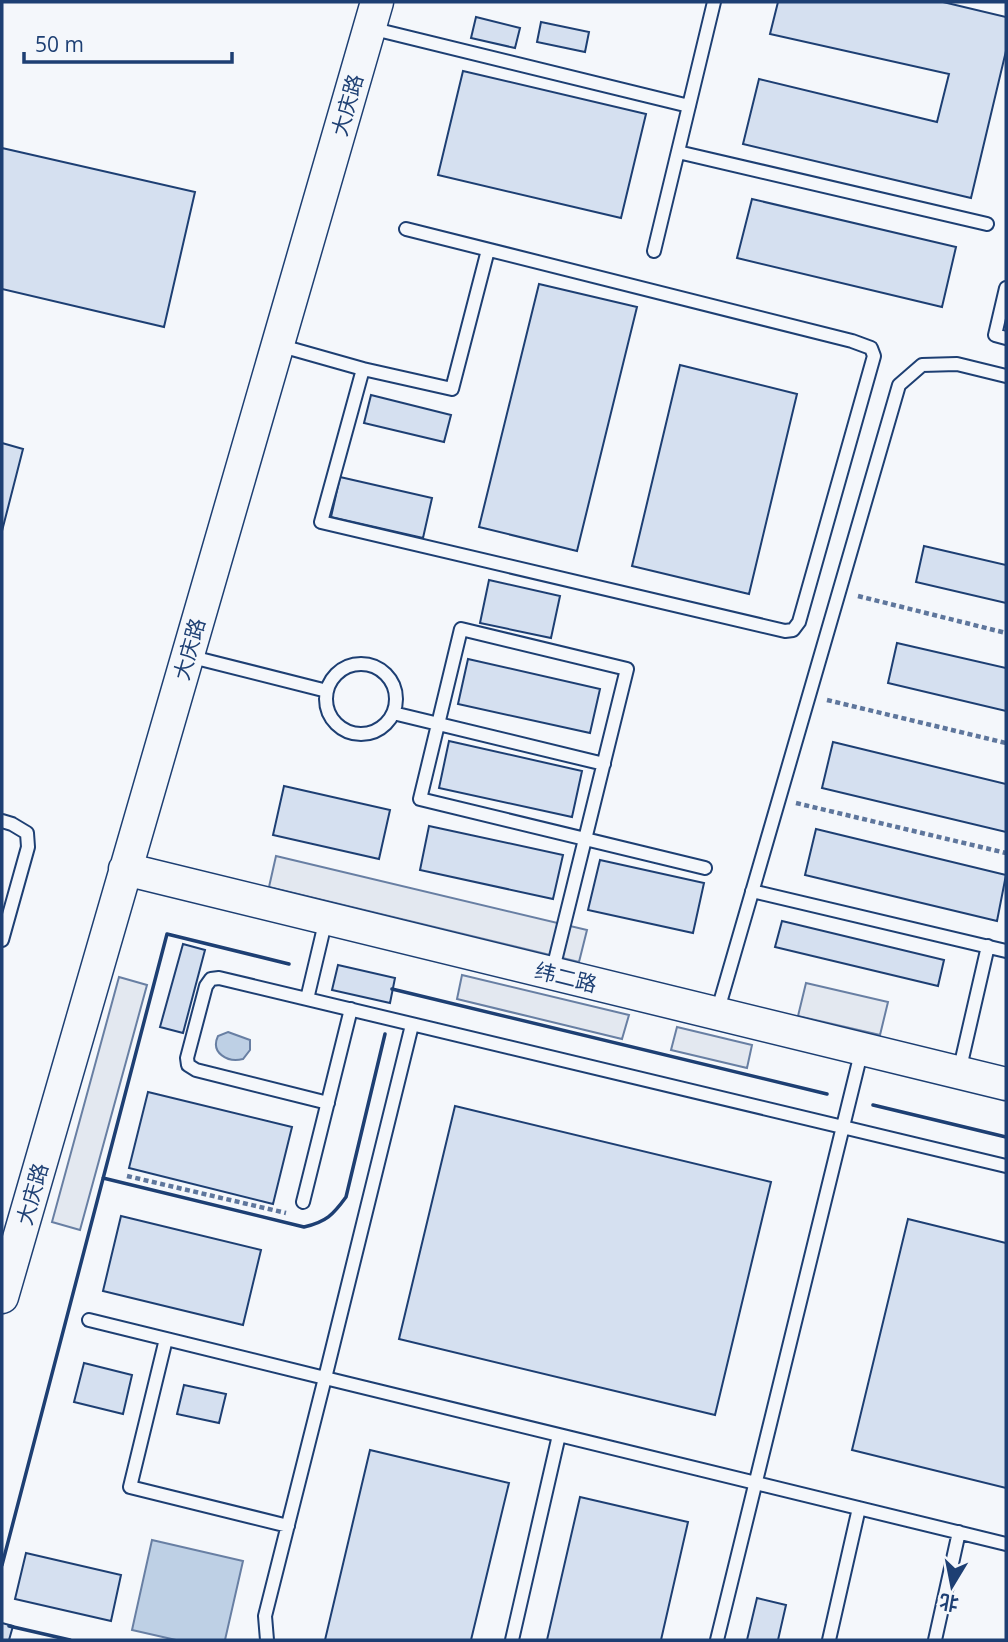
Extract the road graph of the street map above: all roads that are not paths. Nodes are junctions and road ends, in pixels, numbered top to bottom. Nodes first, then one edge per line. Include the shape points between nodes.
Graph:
1 (714, 2) edge
2 (373, 15) edge
3 (689, 106) junction
4 (678, 152) junction
5 (987, 224) dead end
6 (406, 229) dead end
7 (488, 250) junction
8 (654, 251) dead end
9 (1006, 288) edge
10 (1006, 338) edge
11 (278, 345) junction
12 (363, 369) junction
13 (1006, 376) edge
14 (187, 656) junction
15 (327, 691) junction
16 (393, 713) junction
17 (438, 723) junction
18 (604, 764) junction
19 (2, 821) edge
20 (585, 839) junction
21 (705, 868) dead end
22 (125, 869) junction
23 (752, 891) junction
24 (326, 918) junction
25 (2, 940) edge
26 (988, 946) junction
27 (1006, 950) edge
28 (551, 973) junction
29 (307, 999) junction
30 (351, 1009) junction
31 (717, 1014) junction
32 (412, 1025) junction
33 (862, 1049) junction
34 (959, 1073) junction
35 (1006, 1084) edge
36 (328, 1103) junction
37 (842, 1127) junction
38 (1006, 1166) edge
39 (303, 1202) road end
40 (2, 1297) edge
41 (89, 1320) dead end
42 (166, 1339) junction
43 (325, 1378) junction
44 (559, 1435) junction
45 (755, 1483) junction
46 (859, 1508) junction
47 (288, 1526) junction
48 (959, 1532) junction
49 (1006, 1544) edge
50 (267, 1640) edge
51 (512, 1640) edge
52 (717, 1640) edge
53 (829, 1640) edge
54 (935, 1640) edge

1 - 3 lane
2 - 3 lane
2 - 11 street, 大庆路
3 - 4 lane
4 - 5 lane
4 - 8 lane
6 - 7 lane
7 - 12 lane via 452,389
7 - 12 lane via 871,348 874,356 799,622 793,629 785,631 321,522
9 - 10 lane via 995,335
11 - 12 lane
11 - 14 street, 大庆路
13 - 23 lane via 957,364 922,365 899,385
14 - 15 lane
14 - 22 street, 大庆路
15 - 16 lane via 329,714 345,730 368,733
15 - 16 lane via 347,667 377,668 396,692
16 - 17 lane
17 - 18 lane
17 - 18 lane via 461,629 627,669
17 - 20 lane via 420,799
18 - 20 lane
19 - 25 lane via 27,833 28,847
20 - 21 lane
20 - 28 lane
22 - 24 street, 纬二路
22 - 40 street, 大庆路
23 - 26 lane
23 - 31 lane
24 - 28 street, 纬二路
24 - 29 lane
26 - 27 lane
26 - 34 lane
28 - 31 street, 纬二路
29 - 30 lane
29 - 36 lane via 211,979 188,1065
30 - 32 lane
30 - 36 lane
31 - 33 street, 纬二路
32 - 37 lane
32 - 43 lane
33 - 34 street, 纬二路
33 - 37 lane
34 - 35 street, 纬二路
36 - 39 lane
37 - 38 lane
37 - 45 lane
41 - 42 lane
42 - 43 lane
42 - 47 lane via 130,1487
43 - 44 lane
43 - 47 lane
44 - 45 lane
44 - 51 lane
45 - 46 lane
45 - 52 lane
46 - 48 lane
46 - 53 lane
47 - 50 lane via 265,1616
48 - 49 lane
48 - 54 lane

